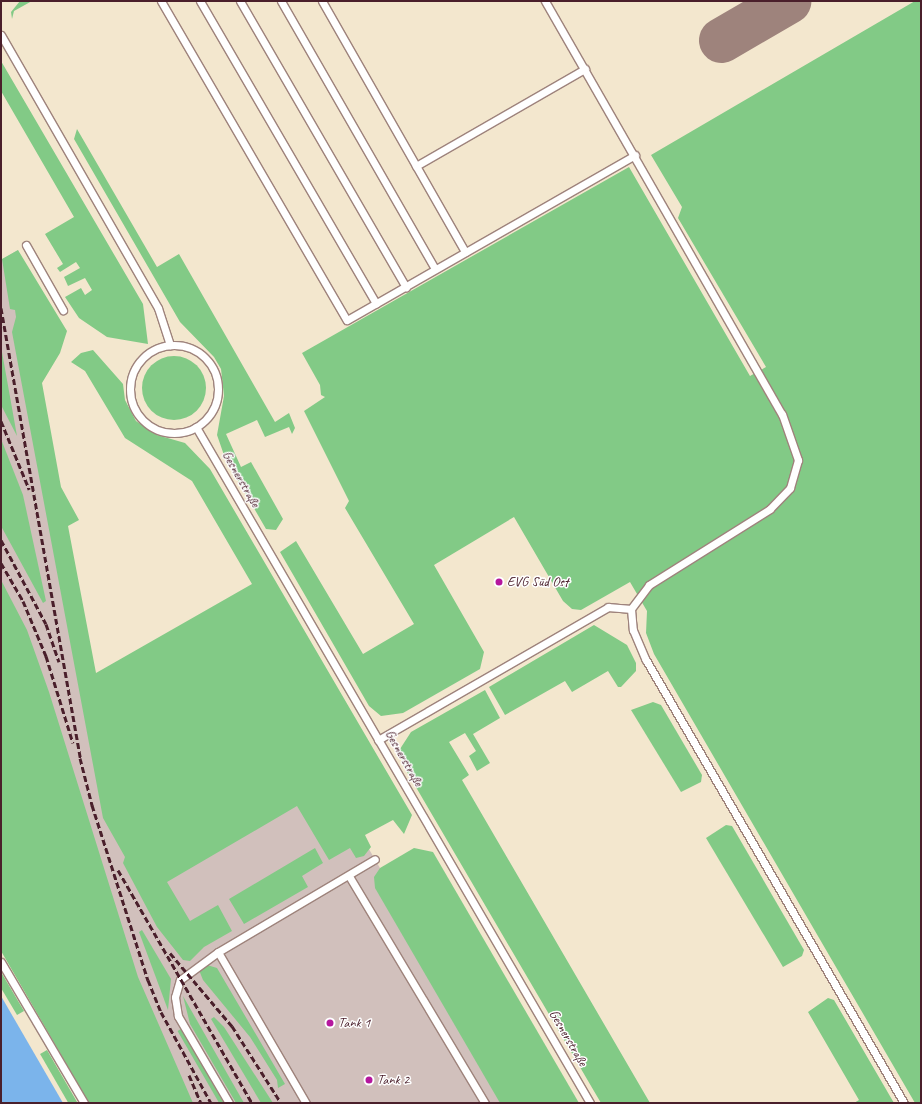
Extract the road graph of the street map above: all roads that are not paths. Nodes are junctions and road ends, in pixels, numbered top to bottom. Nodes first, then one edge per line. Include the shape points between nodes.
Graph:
1 (161, 1) edge
2 (200, 1) edge
3 (240, 1) edge
4 (281, 1) edge
5 (322, 1) edge
6 (545, 1) edge
7 (1, 35) edge
8 (585, 69) junction
9 (635, 155) junction
10 (416, 166) junction
11 (26, 245) dead end
12 (465, 252) junction
13 (435, 269) junction
14 (406, 286) junction
15 (376, 304) junction
16 (63, 310) dead end
17 (170, 345) junction
18 (196, 427) junction
19 (631, 609) junction
20 (378, 740) junction
21 (375, 859) dead end
22 (349, 876) junction
23 (218, 952) junction
24 (1, 962) edge
25 (84, 1103) edge
26 (229, 1103) edge
27 (306, 1103) edge
28 (486, 1103) edge
29 (590, 1103) edge
30 (904, 1103) edge

1 - 15 lane via 347,320
2 - 15 lane
3 - 14 lane
4 - 13 lane
5 - 10 lane
6 - 8 lane
7 - 17 lane via 158,308
8 - 9 lane
8 - 10 lane
9 - 12 lane
9 - 19 lane via 782,414 798,460 790,488 770,509 675,566 649,585
10 - 12 lane
11 - 16 lane
12 - 13 lane
13 - 14 lane
14 - 15 lane
17 - 18 lane via 197,351 215,372 218,383 215,405
17 - 18 lane via 154,349 139,362 131,380 131,397 141,418 158,429 176,433
18 - 20 lane, Gesnerstraße
19 - 20 lane via 608,607
19 - 30 lane via 633,630 646,660
20 - 29 lane, Gesnerstraße
21 - 22 lane
22 - 23 lane
22 - 28 lane
23 - 26 lane via 180,980 175,997 178,1016
23 - 27 lane
24 - 25 lane

